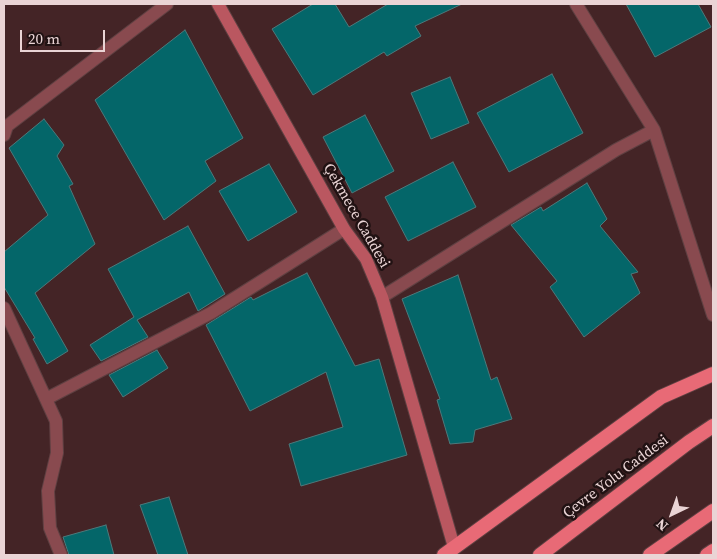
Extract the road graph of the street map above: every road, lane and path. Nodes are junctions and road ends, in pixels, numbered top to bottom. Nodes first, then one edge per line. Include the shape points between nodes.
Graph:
1 (167, 4) edge
2 (218, 4) edge
3 (576, 4) edge
4 (5, 127) edge
5 (654, 130) junction
6 (344, 229) junction
7 (382, 297) junction
8 (4, 308) edge
9 (713, 315) edge
10 (713, 374) edge
11 (46, 400) junction
12 (713, 426) edge
13 (713, 511) edge
14 (449, 551) edge
15 (713, 551) edge
16 (61, 555) edge
17 (540, 555) edge
18 (650, 555) edge
19 (707, 555) edge

1 - 4 street
2 - 6 main road, Çekmece Caddesi
3 - 5 street
5 - 7 street via 616,150
5 - 9 street
6 - 7 main road, Çekmece Caddesi via 366,258
6 - 11 street via 211,313
7 - 14 main road, Çekmece Caddesi
8 - 11 street
10 - 14 highway via 661,397
11 - 16 street via 56,421 57,453 48,492 50,528
12 - 17 highway, Çevre Yolu Caddesi
13 - 18 highway
15 - 19 highway

